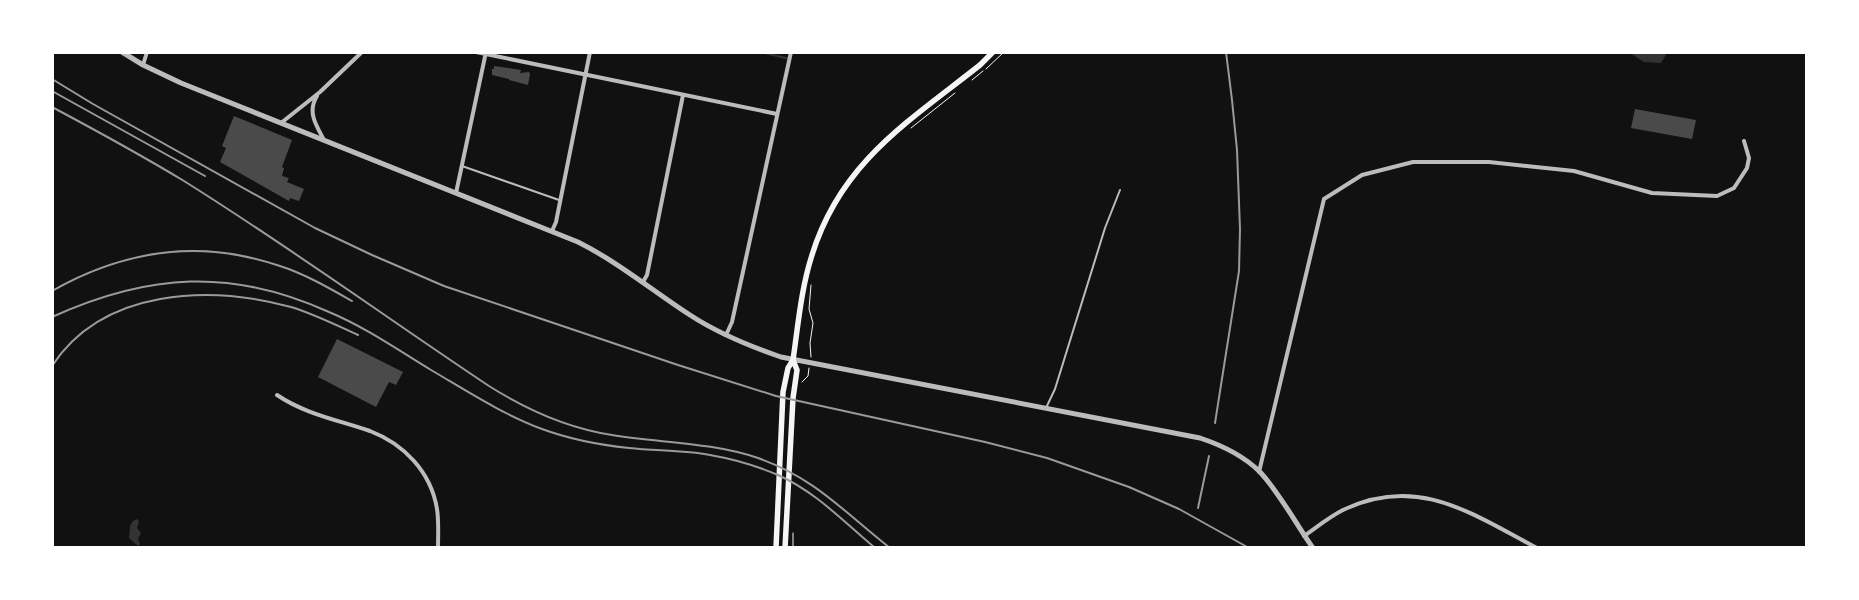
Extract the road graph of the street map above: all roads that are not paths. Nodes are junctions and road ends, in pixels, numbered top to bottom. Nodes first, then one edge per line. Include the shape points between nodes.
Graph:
1 (122, 52) edge
2 (147, 52) edge
3 (362, 52) edge
4 (476, 52) edge
5 (590, 52) edge
6 (791, 52) edge
7 (993, 52) edge
8 (486, 54) edge
9 (143, 65) junction
10 (585, 75) junction
11 (320, 92) junction
12 (684, 95) junction
13 (777, 114) junction
14 (281, 123) junction
15 (324, 140) junction
16 (1744, 141) dead end
17 (462, 166) junction
18 (1120, 190) dead end
19 (456, 193) junction
20 (560, 200) junction
21 (552, 232) junction
22 (643, 282) junction
23 (726, 335) junction
24 (794, 360) junction
25 (277, 395) dead end
26 (1046, 409) junction
27 (1260, 472) junction
28 (1304, 536) junction
29 (438, 548) edge
30 (776, 548) edge
31 (785, 548) edge
32 (1313, 548) edge
33 (1538, 548) edge

1 - 9 street
2 - 9 street
3 - 11 street
4 - 8 street
5 - 10 street
6 - 13 street
7 - 24 main road via 878,147 852,176 831,208 806,277
8 - 10 street
8 - 17 street
9 - 14 street
10 - 12 street
10 - 20 street
11 - 14 street
11 - 15 street via 313,102 312,111 313,120
12 - 13 street
12 - 22 street
13 - 23 street via 732,322
14 - 15 street
15 - 19 street
16 - 27 street via 1749,158 1747,168 1734,188 1717,196 1652,193 1574,172 1489,162 1412,162 1362,175 1324,199
17 - 19 street
17 - 20 lane
18 - 26 lane
19 - 21 street
20 - 21 street
21 - 22 street via 597,252
22 - 23 street via 691,316
23 - 24 street
24 - 26 street
24 - 30 main road via 788,368 784,392
24 - 31 main road via 797,370 792,398
25 - 29 street via 304,410 384,437 410,456 424,474 434,498
26 - 27 street via 1200,438 1228,449
27 - 28 street
28 - 32 street
28 - 33 street via 1327,519 1359,504 1379,498 1419,496 1457,506

